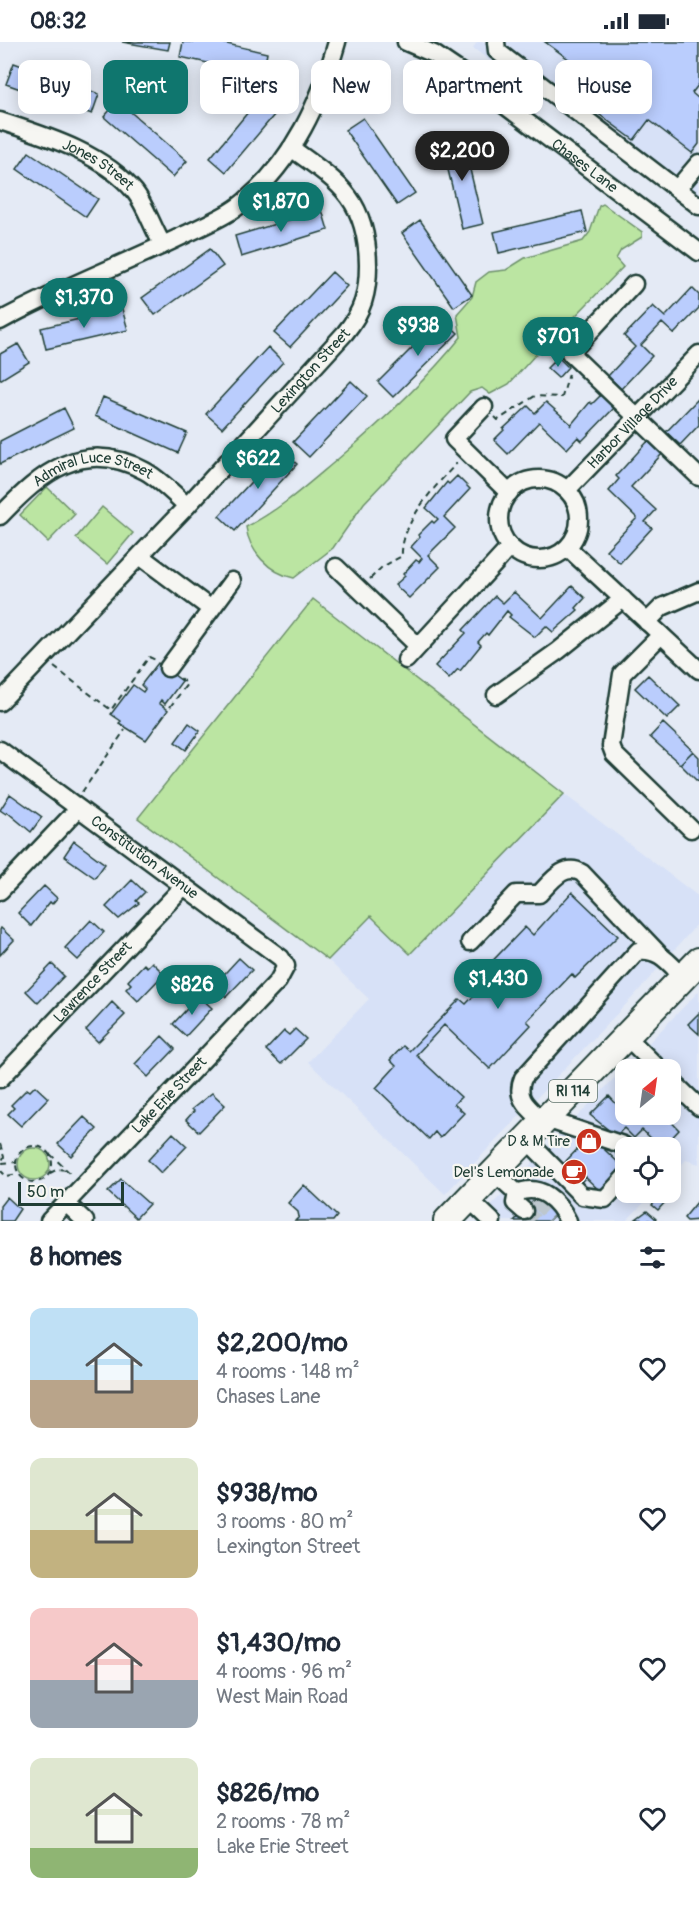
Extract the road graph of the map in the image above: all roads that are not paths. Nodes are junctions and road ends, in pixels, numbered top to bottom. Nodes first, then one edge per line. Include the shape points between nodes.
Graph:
1 (337, 42) edge
2 (406, 42) edge
3 (496, 42) edge
4 (0, 121) edge
5 (291, 148) junction
6 (699, 163) edge
7 (677, 189) junction
8 (699, 206) edge
9 (163, 245) junction
10 (699, 252) edge
11 (634, 284) dead end
12 (0, 321) edge
13 (699, 354) edge
14 (484, 407) road end
15 (636, 417) junction
16 (699, 477) edge
17 (567, 490) junction
18 (509, 493) junction
19 (188, 506) junction
20 (0, 516) edge
21 (510, 547) junction
22 (568, 548) junction
23 (140, 555) junction
24 (336, 567) dead end
25 (232, 581) dead end
26 (699, 591) edge
27 (623, 599) junction
28 (211, 609) junction
29 (647, 621) junction
30 (661, 635) junction
31 (418, 646) junction
32 (406, 660) dead end
33 (168, 668) road end
34 (699, 670) edge
35 (496, 694) dead end
36 (0, 702) edge
37 (0, 750) edge
38 (75, 807) junction
39 (691, 829) dead end
40 (184, 886) junction
41 (0, 891) edge
42 (470, 942) dead end
43 (658, 953) junction
44 (286, 966) joint
45 (691, 969) edge
46 (626, 1036) junction
47 (649, 1059) edge
48 (0, 1079) edge
49 (681, 1090) edge
50 (699, 1107) edge
51 (538, 1126) junction
52 (615, 1143) edge
53 (494, 1172) junction
54 (615, 1188) edge
55 (469, 1198) junction
56 (66, 1203) junction
57 (560, 1219) edge
58 (49, 1221) edge
59 (85, 1221) edge
60 (447, 1221) edge
61 (492, 1221) edge

1 - 5 street via 322,89 300,138
2 - 10 street, Chases Lane via 434,54 462,73
3 - 7 street via 497,51
4 - 9 street, Jones Street via 45,136 113,171 136,193
5 - 9 street via 244,202
5 - 19 street, Lexington Street via 331,176 351,198 363,222 367,242 368,292 345,333
6 - 7 street
7 - 8 street
9 - 12 street
11 - 15 street via 570,353
13 - 15 street, Harbor Village Drive
14 - 18 street via 454,439
15 - 16 street
15 - 17 street, Harbor Village Drive
17 - 18 street via 542,479 524,482
17 - 22 street via 577,505 579,524
18 - 21 street via 499,520
19 - 20 street, Admiral Luce Street via 141,469 108,459 91,459 75,460 47,471
19 - 23 street, Lexington Street
21 - 22 street via 539,560
21 - 31 street
22 - 27 street
23 - 28 street
23 - 36 street, Lexington Street
24 - 31 street
25 - 28 street
26 - 29 street via 662,607
27 - 29 street
27 - 35 street
28 - 33 street
29 - 30 street
30 - 34 street
30 - 39 street via 622,674 611,746 614,754
31 - 32 street
37 - 38 street, Constitution Avenue
38 - 40 street, Constitution Avenue
38 - 41 street
40 - 44 street, Constitution Avenue
40 - 48 street, Lawrence Street
42 - 43 street via 516,894 539,894 570,868 582,873
43 - 45 street
43 - 51 street via 650,949 638,951 523,1078 519,1088 522,1101
44 - 56 street, Lake Erie Street via 278,981
45 - 46 highway, RI 114
46 - 47 street
46 - 51 highway, RI 114
49 - 50 street
51 - 52 street
51 - 53 highway, RI 114
51 - 54 street via 582,1196 605,1199
53 - 55 highway, RI 114
53 - 57 street via 526,1199 538,1189 544,1192 564,1212
55 - 60 highway, RI 114
55 - 61 street
56 - 58 street, Lake Erie Street
56 - 59 street

